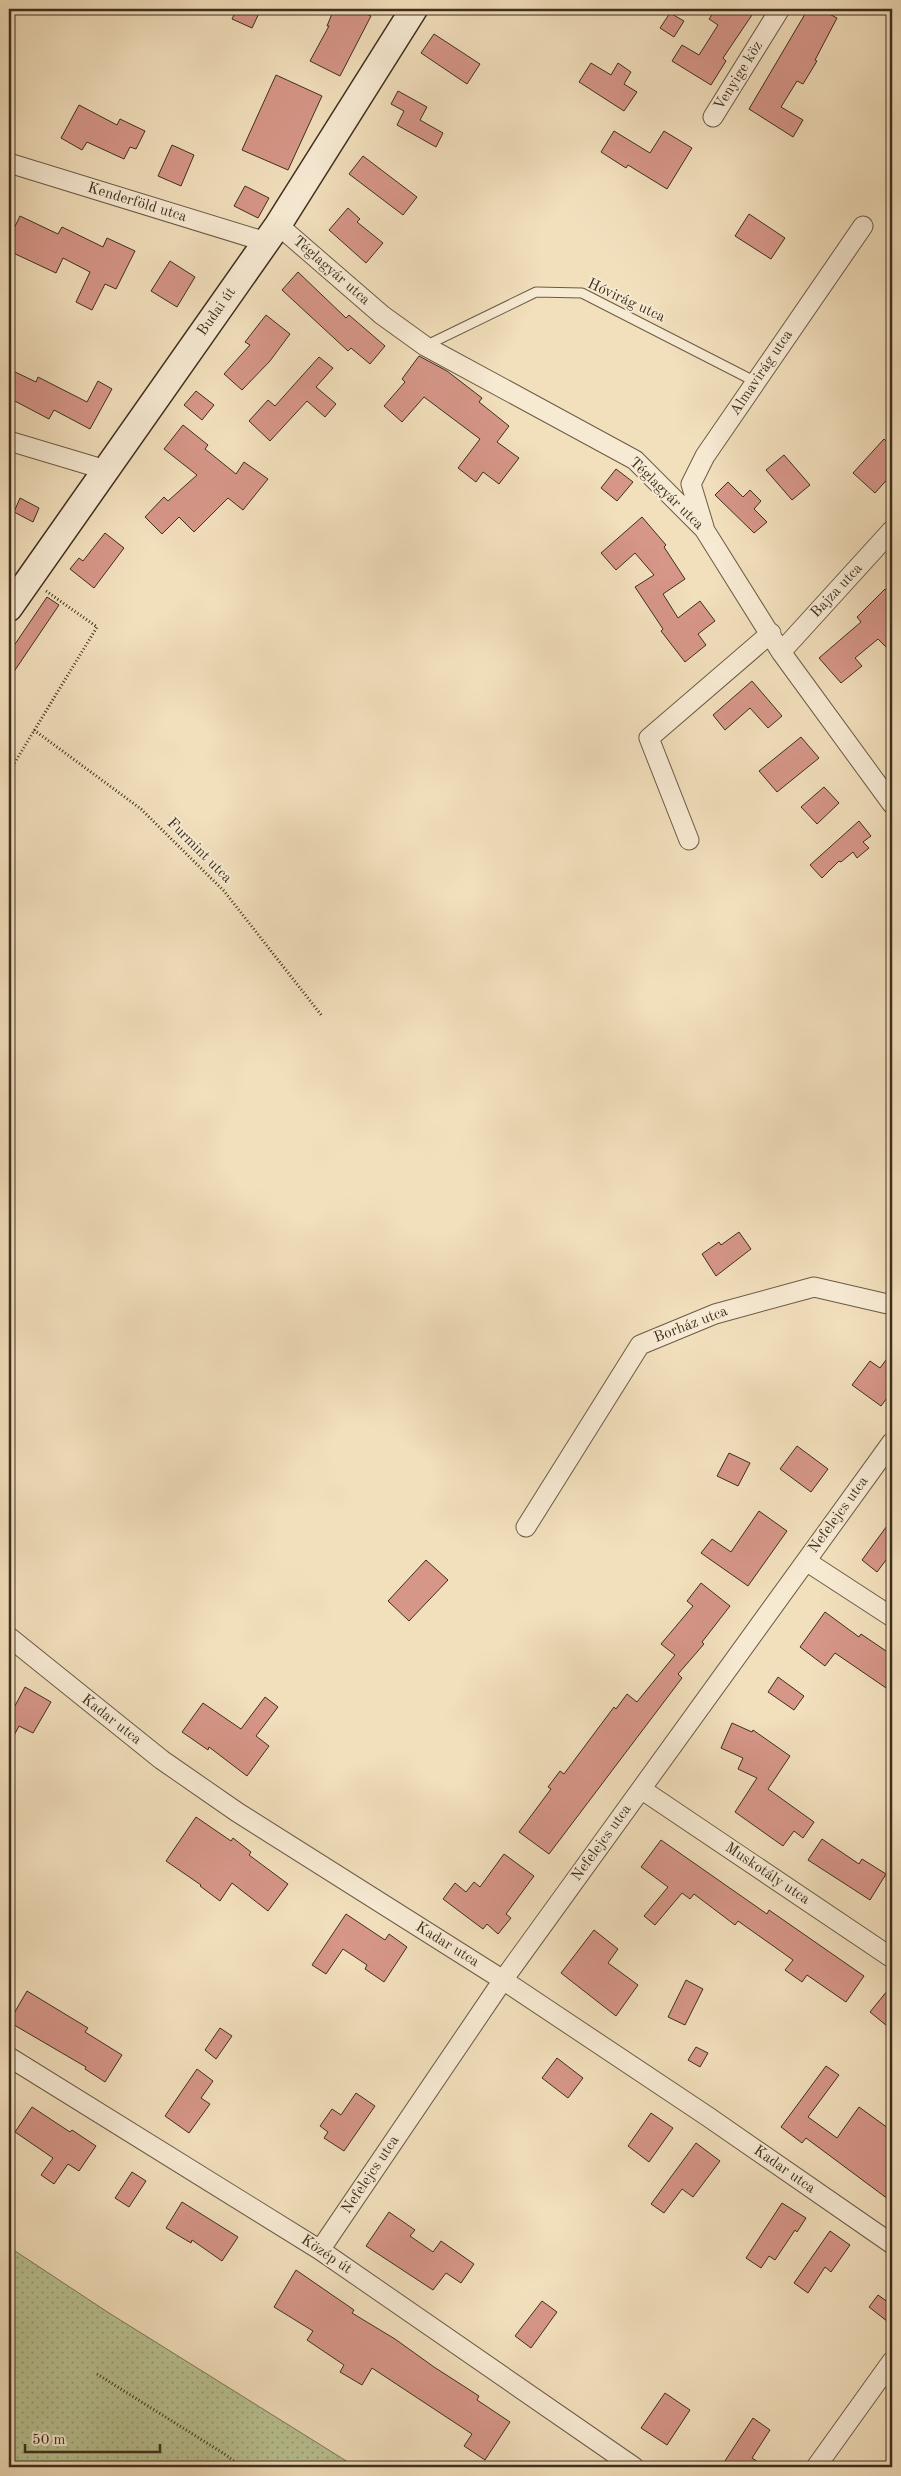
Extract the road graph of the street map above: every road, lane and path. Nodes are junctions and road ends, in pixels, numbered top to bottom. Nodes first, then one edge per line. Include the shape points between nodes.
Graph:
1 (414, 9) edge
2 (780, 9) edge
3 (713, 117) dead end
4 (9, 163) edge
5 (863, 226) dead end
6 (272, 234) junction
7 (425, 346) junction
8 (756, 382) junction
9 (9, 441) edge
10 (106, 470) junction
11 (704, 528) junction
12 (892, 530) edge
13 (29, 579) junction
14 (9, 608) edge
15 (771, 633) junction
16 (781, 652) junction
17 (34, 730) junction
18 (9, 772) edge
19 (892, 804) edge
20 (690, 840) dead end
21 (322, 1016) dead end
22 (892, 1305) edge
23 (892, 1442) edge
24 (526, 1527) dead end
25 (806, 1561) junction
26 (892, 1617) edge
27 (9, 1638) edge
28 (641, 1789) junction
29 (892, 1958) edge
30 (503, 1980) junction
31 (9, 2057) edge
32 (892, 2244) edge
33 (320, 2250) junction
34 (892, 2362) edge
35 (97, 2374) dead end
36 (240, 2467) edge
37 (634, 2467) edge
38 (816, 2467) edge

1 - 6 street, Budai út
2 - 3 street, Venyige köz
4 - 6 street, Kenderföld utca
5 - 8 street, Almavirág utca
6 - 7 street, Téglagyár utca
6 - 10 street, Budai út
7 - 8 lane, Hóvirág utca via 536,292 582,293
7 - 11 street, Téglagyár utca via 635,460
8 - 11 street, Almavirág utca via 705,456 691,484
9 - 10 street
10 - 13 street, Budai út
11 - 15 street, Téglagyár utca
12 - 16 street, Bajza utca
13 - 14 street, Budai út
13 - 17 path via 97,627
15 - 16 street, Téglagyár utca
15 - 20 street via 649,738
16 - 19 street, Téglagyár utca
17 - 18 path
17 - 21 path, Furmint utca via 141,809 224,891
22 - 24 street, Borház utca via 814,1287 715,1314 640,1345
23 - 25 street, Nefelejcs utca
25 - 26 street
25 - 28 street, Nefelejcs utca
27 - 30 street, Kadar utca via 162,1760 237,1812
28 - 29 street, Muskotály utca
28 - 30 street, Nefelejcs utca
30 - 32 street, Kadar utca
30 - 33 street, Nefelejcs utca
31 - 33 street, Közép út
33 - 37 street, Közép út
34 - 38 street
35 - 36 path

